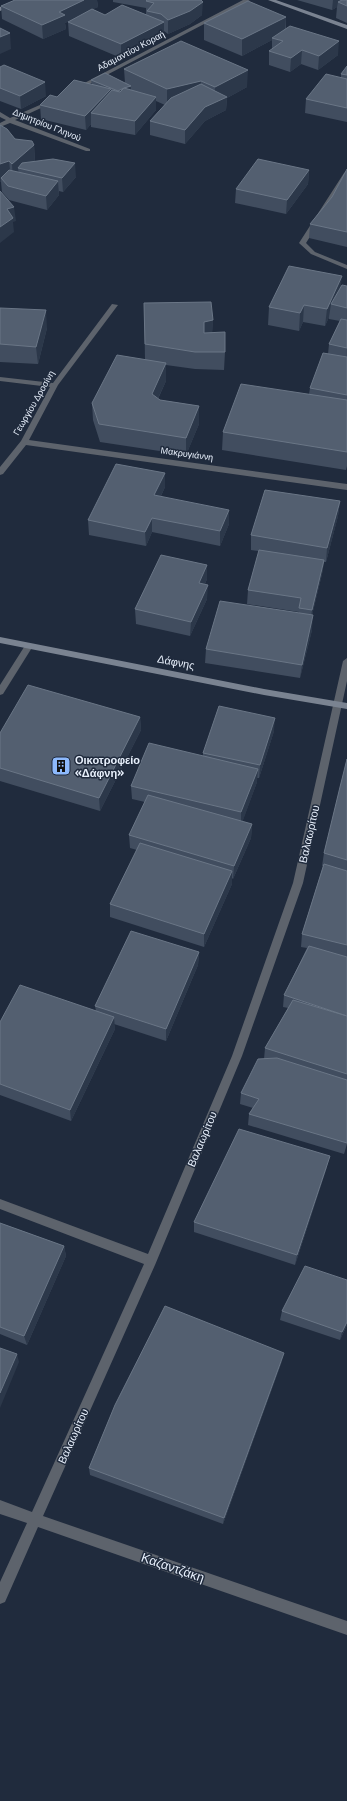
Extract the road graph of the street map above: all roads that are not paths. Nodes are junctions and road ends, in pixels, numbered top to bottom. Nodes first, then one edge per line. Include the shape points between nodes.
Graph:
1 (22, 0) edge
2 (247, 0) edge
3 (271, 0) edge
4 (0, 9) edge
5 (347, 27) edge
6 (68, 93) edge
7 (54, 100) edge
8 (0, 114) edge
9 (11, 121) junction
10 (0, 125) edge
11 (88, 150) dead end
12 (347, 174) edge
13 (347, 267) edge
14 (114, 305) dead end
15 (0, 378) edge
16 (54, 385) junction
17 (24, 442) junction
18 (0, 472) edge
19 (347, 487) edge
20 (0, 640) edge
21 (29, 646) junction
22 (347, 661) edge
23 (0, 692) edge
24 (342, 705) edge
25 (0, 1204) edge
26 (151, 1261) junction
27 (0, 1507) edge
28 (36, 1520) junction
29 (0, 1597) edge
30 (347, 1628) edge

1 - 4 street
2 - 6 street, Αδαμαντίου Κοραή
3 - 5 street
7 - 9 street
8 - 9 street, Δημητρίου Γληνού
9 - 10 street
9 - 11 street, Δημητρίου Γληνού
12 - 13 street via 302,243 313,253
14 - 16 street, Γεωργίου Δροσίνη
15 - 16 street
16 - 17 street, Γεωργίου Δροσίνη
17 - 18 street, Γεωργίου Δροσίνη
17 - 19 street, Μακρυγιάννη
20 - 21 street, Δάφνης
21 - 23 street
21 - 24 street, Δάφνης
22 - 24 street, Βαλαωρίτου
24 - 26 street, Βαλαωρίτου via 298,883 237,1056
25 - 26 street
26 - 28 street, Βαλαωρίτου
27 - 28 street, Καζαντζάκη
28 - 29 street, Βαλαωρίτου
28 - 30 street, Καζαντζάκη

